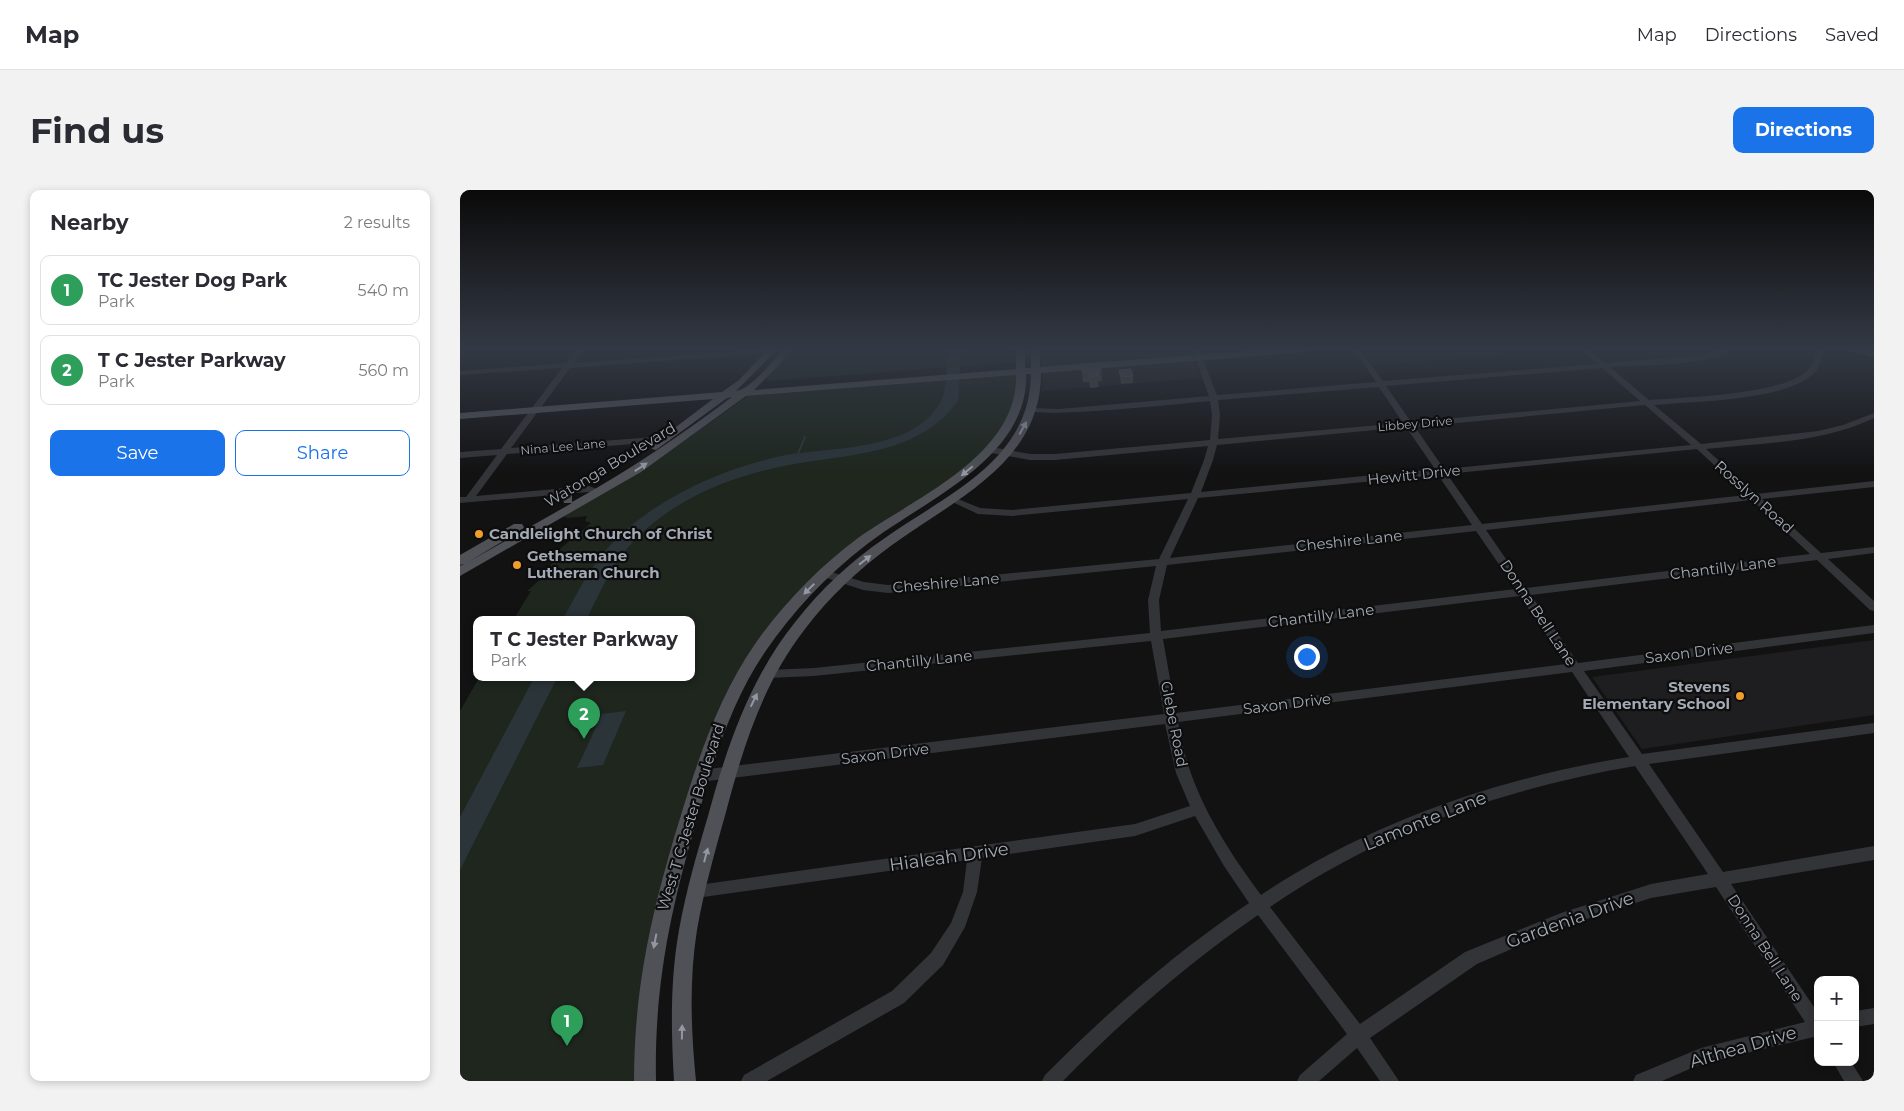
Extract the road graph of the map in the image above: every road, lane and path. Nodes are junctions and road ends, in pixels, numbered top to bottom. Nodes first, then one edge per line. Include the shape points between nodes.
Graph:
1 (739, 390) edge
2 (548, 391) edge
3 (732, 391) edge
4 (737, 391) edge
5 (1021, 391) edge
6 (1031, 391) edge
7 (1211, 391) edge
8 (1303, 391) edge
9 (1385, 391) edge
10 (1635, 391) edge
11 (1761, 391) edge
12 (726, 395) junction
13 (1214, 398) junction
14 (629, 399) junction
15 (1649, 403) junction
16 (536, 406) junction
17 (460, 409) edge
18 (1032, 410) junction
19 (1874, 415) edge
20 (460, 416) edge
21 (1409, 425) junction
22 (652, 444) junction
23 (1214, 444) junction
24 (1698, 446) junction
25 (998, 451) junction
26 (504, 452) junction
27 (460, 455) edge
28 (1441, 472) junction
29 (1874, 484) edge
30 (594, 491) junction
31 (565, 496) junction
32 (1193, 497) junction
33 (1754, 497) junction
34 (464, 500) edge
35 (953, 500) junction
36 (1479, 527) junction
37 (1874, 550) edge
38 (1820, 556) junction
39 (460, 561) edge
40 (1162, 562) junction
41 (460, 572) edge
42 (825, 574) junction
43 (841, 579) junction
44 (1523, 591) junction
45 (1874, 607) edge
46 (1874, 629) edge
47 (1157, 636) junction
48 (1575, 668) junction
49 (768, 674) junction
50 (1172, 718) junction
51 (1874, 728) edge
52 (1638, 761) junction
53 (728, 773) junction
54 (700, 776) junction
55 (1200, 810) junction
56 (1874, 852) edge
57 (975, 854) junction
58 (1719, 878) junction
59 (696, 891) junction
60 (1258, 904) junction
61 (1874, 1016) edge
62 (1859, 1018) edge
63 (1814, 1022) edge
64 (1814, 1028) edge
65 (1359, 1035) junction
66 (1844, 1066) edge
67 (646, 1081) edge
68 (685, 1081) edge
69 (750, 1081) edge
70 (1051, 1081) edge
71 (1306, 1081) edge
72 (1390, 1081) edge
73 (1642, 1081) edge
74 (1854, 1081) edge

30 -> 1 main road, Watonga Boulevard via 680,441
2 - 16 street
3 - 14 main road
4 - 12 main road
5 - 25 main road, West T C Jester Boulevard
6 - 18 main road, West T C Jester Boulevard
7 - 13 street, Glebe Road
8 - 13 street
9 - 21 street, Donna Bell Lane
10 - 15 street, Rosslyn Road
11 - 15 street, Libbey Drive
12 - 14 main road
12 - 22 main road, Watonga Boulevard via 667,439
13 - 18 street via 1059,411
13 - 23 street, Glebe Road
14 - 16 main road
15 - 21 street, Libbey Drive
15 - 24 street, Rosslyn Road
16 - 17 main road
16 - 20 main road
16 - 26 street
25 -> 18 main road, West T C Jester Boulevard via 1023,431
19 - 24 street, Hewitt Drive via 1857,424 1821,434
21 - 23 street, Libbey Drive
21 - 28 street, Donna Bell Lane
22 - 26 street, Nina Lee Lane
22 - 30 main road, Watonga Boulevard
23 - 25 street, Libbey Drive via 1042,458
23 - 32 street, Glebe Road
24 - 28 street, Hewitt Drive
24 - 33 street, Rosslyn Road
25 - 35 main road, West T C Jester Boulevard
25 -> 42 main road, West T C Jester Boulevard via 863,542
26 - 27 street, Nina Lee Lane
26 - 34 street
28 - 32 street, Hewitt Drive
28 - 36 street, Donna Bell Lane
29 - 33 street, Cheshire Lane
30 - 31 main road, Watonga Boulevard
30 - 41 main road, Watonga Boulevard
31 - 34 street
31 - 39 main road, Watonga Boulevard
32 - 35 street, Hewitt Drive via 1012,513 978,511
32 - 40 street, Glebe Road
33 - 36 street, Cheshire Lane
33 - 38 street, Rosslyn Road
43 -> 35 main road, West T C Jester Boulevard via 888,542
36 - 40 street, Cheshire Lane
36 - 44 street, Donna Bell Lane
37 - 38 street, Chantilly Lane
38 - 44 street, Chantilly Lane
38 - 45 street, Rosslyn Road
40 - 43 street, Cheshire Lane via 888,589
40 - 47 street, Glebe Road via 1154,593
42 - 43 street, Cheshire Lane
42 -> 54 main road, West T C Jester Boulevard via 782,619 738,683 725,708
43 - 49 main road, West T C Jester Boulevard via 790,639
44 - 47 street, Chantilly Lane
44 - 48 street, Donna Bell Lane
46 - 48 street, Saxon Drive
47 - 49 street, Chantilly Lane
47 - 50 street, Glebe Road
48 - 50 street, Saxon Drive
48 - 52 street, Donna Bell Lane
53 -> 49 main road, West T C Jester Boulevard via 752,703
50 - 53 street, Saxon Drive
50 - 55 street, Glebe Road via 1183,772
51 - 52 street, Lamonte Lane
52 - 58 street, Donna Bell Lane
52 - 60 street, Lamonte Lane via 1536,781 1465,802 1386,834 1327,863
53 - 54 street, Saxon Drive
59 -> 53 main road, West T C Jester Boulevard
54 -> 67 main road, West T C Jester Boulevard via 655,938 643,1037
55 - 57 street, Hialeah Drive via 1135,830
55 - 60 street, Glebe Road via 1221,851
56 - 58 street, Gardenia Drive
57 - 59 street, Hialeah Drive
57 - 69 street via 970,892 957,926 937,959 898,997
58 - 63 street, Donna Bell Lane
58 - 65 street, Gardenia Drive via 1608,903 1471,958
68 -> 59 main road, West T C Jester Boulevard via 681,1044 682,988
60 - 65 street, Glebe Road
60 - 70 street, Lamonte Lane via 1176,964 1079,1051
61 - 62 street
64 - 73 street, Althea Drive via 1701,1056
65 - 71 street, Gardenia Drive
65 - 72 street, Glebe Road
66 - 74 street

